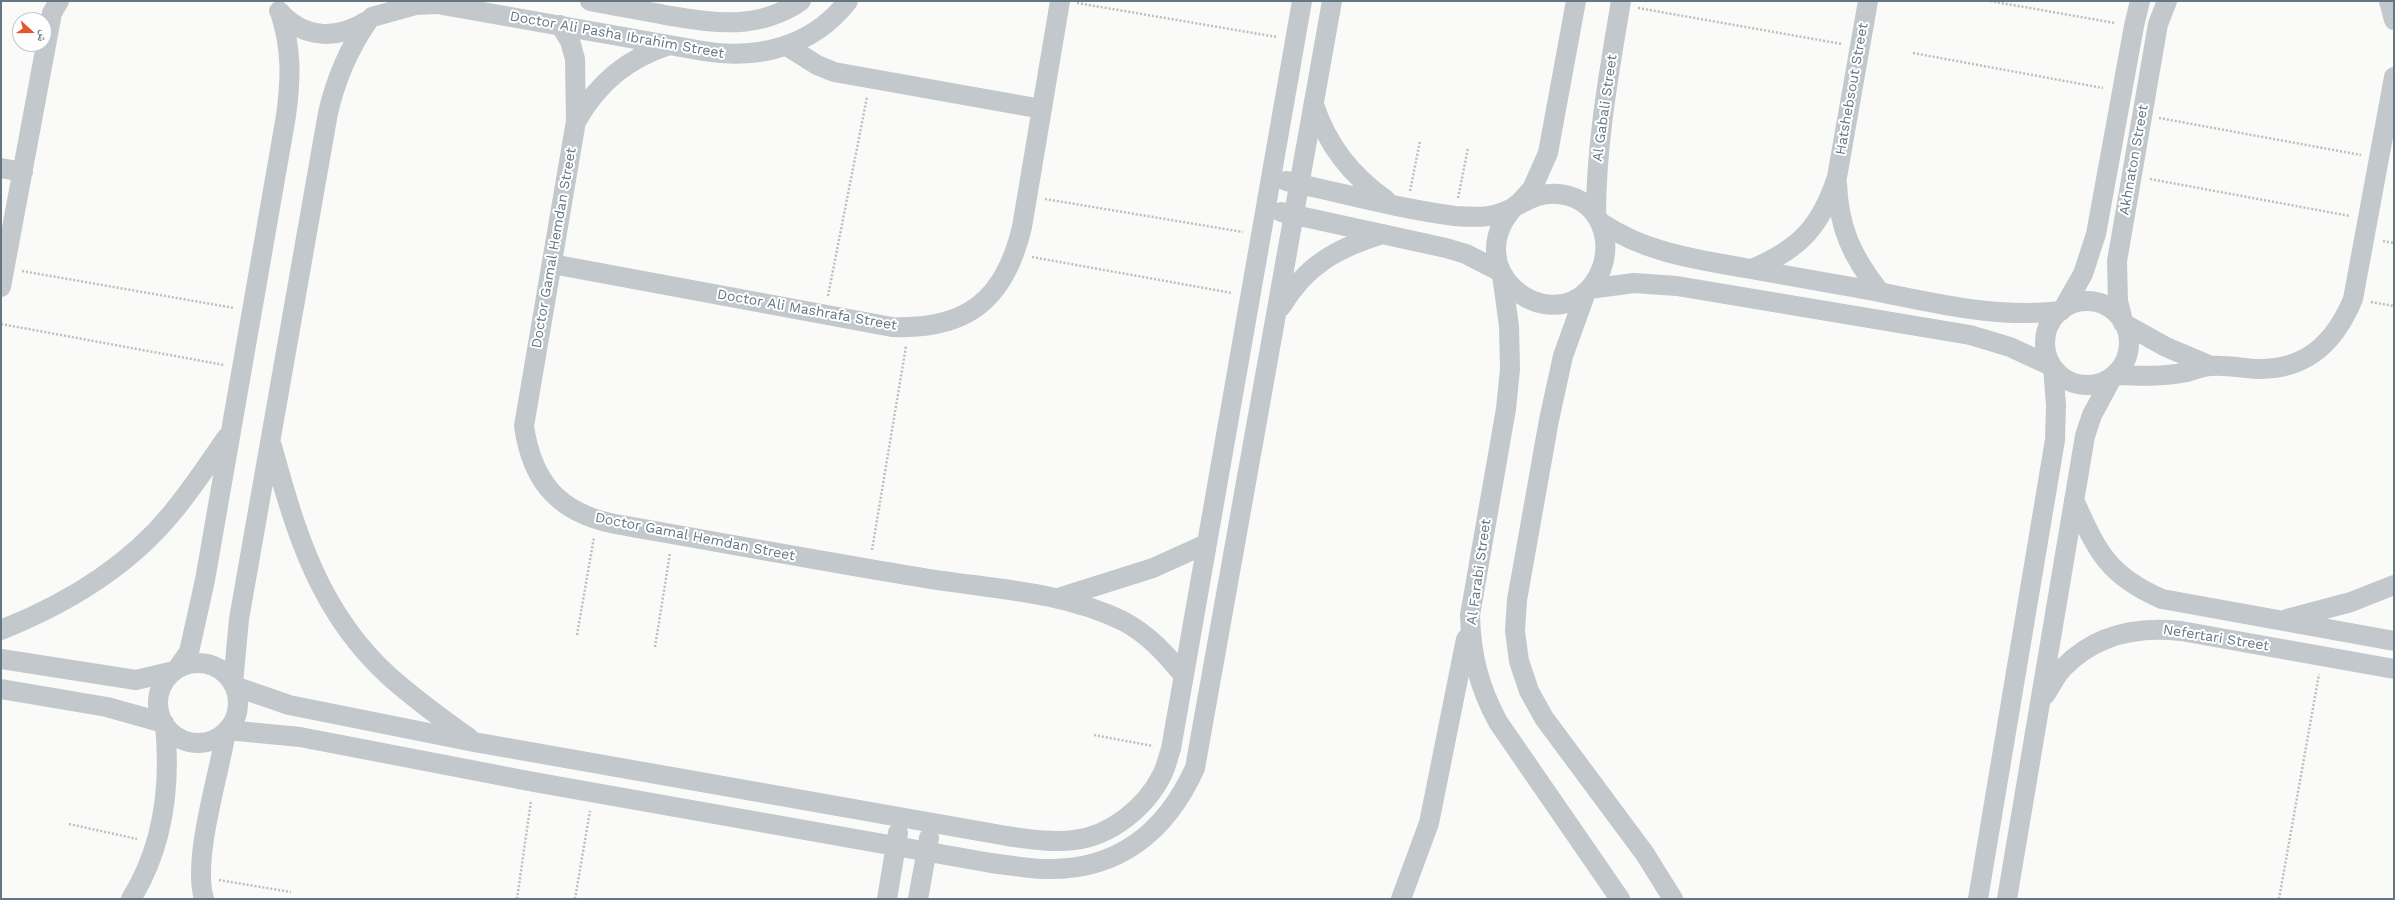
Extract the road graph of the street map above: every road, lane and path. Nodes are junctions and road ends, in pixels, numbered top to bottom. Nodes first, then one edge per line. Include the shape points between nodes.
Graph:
1 (383, 1) edge
2 (590, 1) edge
3 (801, 1) edge
4 (1302, 1) edge
5 (1332, 1) edge
6 (1576, 1) edge
7 (1868, 1) edge
8 (1990, 1) edge
9 (2140, 1) edge
10 (2167, 1) edge
11 (2389, 1) edge
12 (1067, 2) edge
13 (842, 3) edge
14 (1621, 3) edge
15 (53, 5) edge
16 (276, 7) edge
17 (370, 19) junction
18 (2394, 20) edge
19 (560, 25) junction
20 (2134, 26) junction
21 (1296, 40) junction
22 (670, 44) junction
23 (787, 46) junction
24 (1860, 47) junction
25 (1913, 53) dead end
26 (2394, 77) edge
27 (870, 79) junction
28 (2122, 91) junction
29 (1314, 103) junction
30 (1042, 109) junction
31 (2142, 115) junction
32 (576, 121) junction
33 (1420, 141) dead end
34 (1468, 148) dead end
35 (2379, 158) junction
36 (1, 168) edge
37 (23, 172) junction
38 (1837, 176) junction
39 (2131, 176) junction
40 (1271, 178) junction
41 (1300, 184) junction
42 (1027, 196) junction
43 (1518, 204) junction
44 (1399, 205) junction
45 (1266, 209) junction
46 (1294, 215) junction
47 (1455, 216) junction
48 (1598, 219) junction
49 (2368, 220) junction
50 (1385, 234) junction
51 (1261, 235) junction
52 (1016, 254) junction
53 (552, 264) junction
54 (5, 268) junction
55 (1752, 269) junction
56 (1502, 274) junction
57 (1, 287) edge
58 (1588, 290) junction
59 (1879, 292) junction
60 (1250, 296) junction
61 (2062, 310) junction
62 (252, 311) junction
63 (825, 315) junction
64 (1276, 316) junction
65 (2123, 322) junction
66 (1, 324) edge
67 (909, 328) junction
68 (2211, 366) junction
69 (2052, 367) junction
70 (242, 368) junction
71 (2114, 375) junction
72 (231, 432) junction
73 (271, 441) junction
74 (2074, 500) junction
75 (597, 520) junction
76 (672, 534) junction
77 (1206, 544) junction
78 (869, 569) junction
79 (2394, 585) edge
80 (1058, 598) junction
81 (1470, 615) junction
82 (2280, 620) junction
83 (1, 630) edge
84 (577, 635) dead end
85 (2394, 641) edge
86 (655, 647) dead end
87 (2323, 656) junction
88 (1, 659) edge
89 (2394, 669) edge
90 (176, 670) junction
91 (1183, 676) junction
92 (234, 685) junction
93 (1, 689) edge
94 (2040, 702) junction
95 (164, 724) junction
96 (226, 731) junction
97 (1094, 735) dead end
98 (1201, 741) junction
99 (474, 742) junction
100 (1172, 742) junction
101 (534, 782) junction
102 (592, 793) junction
103 (900, 817) junction
104 (931, 822) junction
105 (69, 824) dead end
106 (157, 843) junction
107 (896, 846) junction
108 (926, 852) junction
109 (201, 877) junction
110 (291, 892) dead end
111 (131, 899) edge
112 (204, 899) edge
113 (517, 899) edge
114 (575, 899) edge
115 (887, 899) edge
116 (918, 899) edge
117 (1401, 899) edge
118 (1620, 899) edge
119 (1673, 899) edge
120 (1978, 899) edge
121 (2007, 899) edge
122 (2279, 899) edge

1 - 17 street
2 - 3 street, Doctor Ali Pasha Ibrahim Street via 724,24 750,22 770,16
4 - 21 street
5 - 29 street
6 - 43 street via 1548,153 1532,189
7 - 24 street, Hatshebsout Street
8 - 20 path
9 - 20 street, Akhnaton Street
10 - 31 street, Akhnaton Street via 2158,24
11 - 18 street
12 - 21 path
12 - 30 street, Doctor Ali Mashrafa Street
13 - 23 street, Doctor Ali Pasha Ibrahim Street via 817,30
14 - 24 path
14 - 48 street, Al Gabali Street via 1598,151
15 - 37 street
16 - 17 street, Doctor Ali Pasha Ibrahim Street via 292,24 322,35 354,29
16 - 62 street via 288,36 290,88
17 - 19 street, Doctor Ali Pasha Ibrahim Street via 415,5 437,4
17 - 73 street via 346,54 333,92
19 - 22 street, Doctor Ali Pasha Ibrahim Street
19 - 32 street, Doctor Gamal Hemdan Street via 570,41 575,59
20 - 28 street, Akhnaton Street
21 - 40 street
22 - 23 street, Doctor Ali Pasha Ibrahim Street via 724,54 745,55
22 - 32 street, Doctor Gamal Hemdan Street via 646,53 605,81 588,100
23 - 27 street via 817,66
24 - 38 street, Hatshebsout Street
25 - 28 path
26 - 35 street
27 - 30 street
27 - 63 path
28 - 61 street, Akhnaton Street via 2090,254 2077,286
29 - 41 street
29 - 44 street via 1322,128 1350,170
30 - 42 street, Doctor Ali Mashrafa Street
31 - 35 path
31 - 39 street, Akhnaton Street
32 - 53 street, Doctor Gamal Hemdan Street
33 - 44 path
34 - 47 path
35 - 49 street
36 - 37 street
37 - 54 street
38 - 55 street, Hatshebsout Street via 1829,202 1816,224 1798,244 1776,259
38 - 59 street, Hatshebsout Street via 1838,208 1846,238 1860,266
39 - 49 path
39 - 65 street, Akhnaton Street via 2117,261 2117,294
40 - 41 street
40 - 45 street
41 - 44 street
41 - 46 street
42 - 51 path
42 - 52 street, Doctor Ali Mashrafa Street
43 - 47 street via 1495,215
43 - 48 street via 1532,196 1546,193 1561,194 1581,202
43 - 56 street via 1506,216 1498,236 1496,258
44 - 47 street
45 - 46 street
45 - 51 street
46 - 50 street
46 - 64 street
48 - 55 street via 1620,236 1661,252
48 - 58 street via 1606,243 1604,264 1598,278
49 - 68 street via 2353,298 2343,322 2328,342 2308,358 2284,367 2259,369
50 - 56 street via 1466,254
50 - 64 street via 1357,242 1332,254 1309,270 1290,291
51 - 60 street
52 - 60 path
52 - 67 street, Doctor Ali Mashrafa Street via 1008,272 983,302 967,313 948,321
53 - 63 street, Doctor Ali Mashrafa Street
53 - 75 street, Doctor Gamal Hemdan Street via 524,426 527,447 544,484 559,500 576,512
54 - 57 street
54 - 62 path
55 - 59 street
56 - 58 street via 1512,288 1525,298 1540,303 1562,303
56 - 81 street, Al Farabi Street via 1509,326 1510,369 1506,409
58 - 69 street via 1634,283 1678,286 1970,335 2010,347
58 - 119 street via 1563,356 1549,420 1517,600 1515,631 1519,662 1529,691 1544,718 1645,854
59 - 61 street via 1996,314
60 - 77 street
61 - 65 street via 2073,304 2095,302 2106,306
61 - 69 street via 2053,319 2046,336 2046,355
62 - 70 street
63 - 67 street, Doctor Ali Mashrafa Street
64 - 98 street
65 - 68 street via 2166,347
65 - 71 street via 2129,345 2127,356
66 - 70 path
67 - 78 path
68 - 71 street via 2166,375
69 - 71 street via 2070,382 2081,385 2093,385
69 - 120 street via 2056,405 2055,440
70 - 72 street
71 - 74 street via 2092,415 2085,436
72 - 83 street via 172,514 142,545 110,572 75,596 38,616
72 - 90 street via 195,629 188,652
73 - 92 street via 239,619
73 - 99 street via 291,517 308,561 330,603 357,642 389,676
74 - 82 street, Nefertari Street via 2102,557 2119,576 2139,590 2162,599
74 - 94 street
75 - 76 street, Doctor Gamal Hemdan Street
75 - 84 path
76 - 78 street, Doctor Gamal Hemdan Street
76 - 86 path
77 - 80 street, Doctor Gamal Hemdan Street via 1146,571
77 - 91 street
78 - 80 street, Doctor Gamal Hemdan Street
79 - 82 street via 2351,602
80 - 91 street, Doctor Gamal Hemdan Street via 1125,622 1152,641
81 - 117 street via 1429,823
81 - 118 street, Al Farabi Street via 1476,671 1494,716
82 - 85 street, Nefertari Street
87 - 89 street, Nefertari Street
87 - 94 street, Nefertari Street via 2181,631 2155,628 2130,630 2105,638 2082,651 2063,668
87 - 122 path
88 - 90 street via 136,680
90 - 92 street via 196,664 214,666 225,673
90 - 95 street via 161,689 158,701
91 - 100 street
92 - 96 street via 238,709
92 - 99 street via 289,705
93 - 95 street via 107,707
94 - 121 street
95 - 96 street via 174,735 200,743 214,740
95 - 106 street via 167,778
96 - 101 street via 300,737
96 - 109 street via 203,844
97 - 100 path
98 - 100 street
98 - 108 street via 1195,768 1184,793 1168,816 1125,851 1100,862 1073,868 1045,869
99 - 103 street
100 - 104 street via 1162,775 1147,798 1128,817 1105,831 1090,836 1075,840 1044,841
101 - 102 street
101 - 113 path
102 - 107 street
102 - 114 path
103 - 104 street
103 - 107 street
104 - 108 street
105 - 106 path
106 - 111 street via 144,877
107 - 108 street
107 - 115 street
108 - 116 street
109 - 110 path
109 - 112 street

